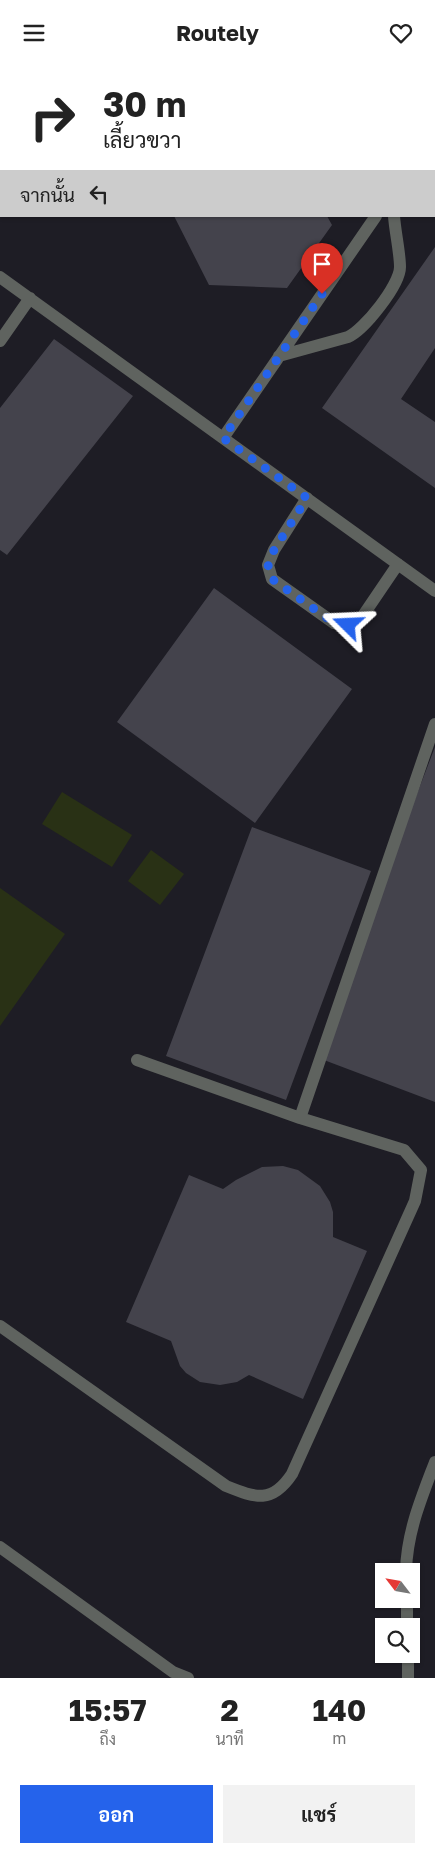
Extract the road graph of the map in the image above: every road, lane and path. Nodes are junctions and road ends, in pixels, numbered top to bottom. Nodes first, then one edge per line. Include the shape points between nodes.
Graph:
1 (375, 217) edge
2 (394, 217) edge
3 (0, 277) edge
4 (30, 299) junction
5 (0, 341) edge
6 (279, 356) junction
7 (223, 438) junction
8 (307, 498) junction
9 (398, 564) junction
10 (435, 591) edge
11 (435, 724) edge
12 (137, 1060) dead end
13 (300, 1118) junction
14 (0, 1326) edge
15 (435, 1462) edge
16 (0, 1547) edge
17 (406, 1563) edge
18 (408, 1663) edge
19 (188, 1678) edge
20 (408, 1678) edge

1 - 6 street
2 - 6 street via 400,267 395,281 366,325 348,337
3 - 4 street
4 - 5 street
4 - 7 street
6 - 7 street
7 - 8 street
8 - 9 street
8 - 9 street via 268,565 272,579 280,585 334,623 348,625 360,620
9 - 10 street
11 - 13 street
12 - 13 street
13 - 14 street via 404,1150 421,1170 415,1201 296,1465 281,1490 270,1495 250,1496 226,1486
15 - 17 street via 415,1513
16 - 19 street via 173,1672
18 - 20 street

